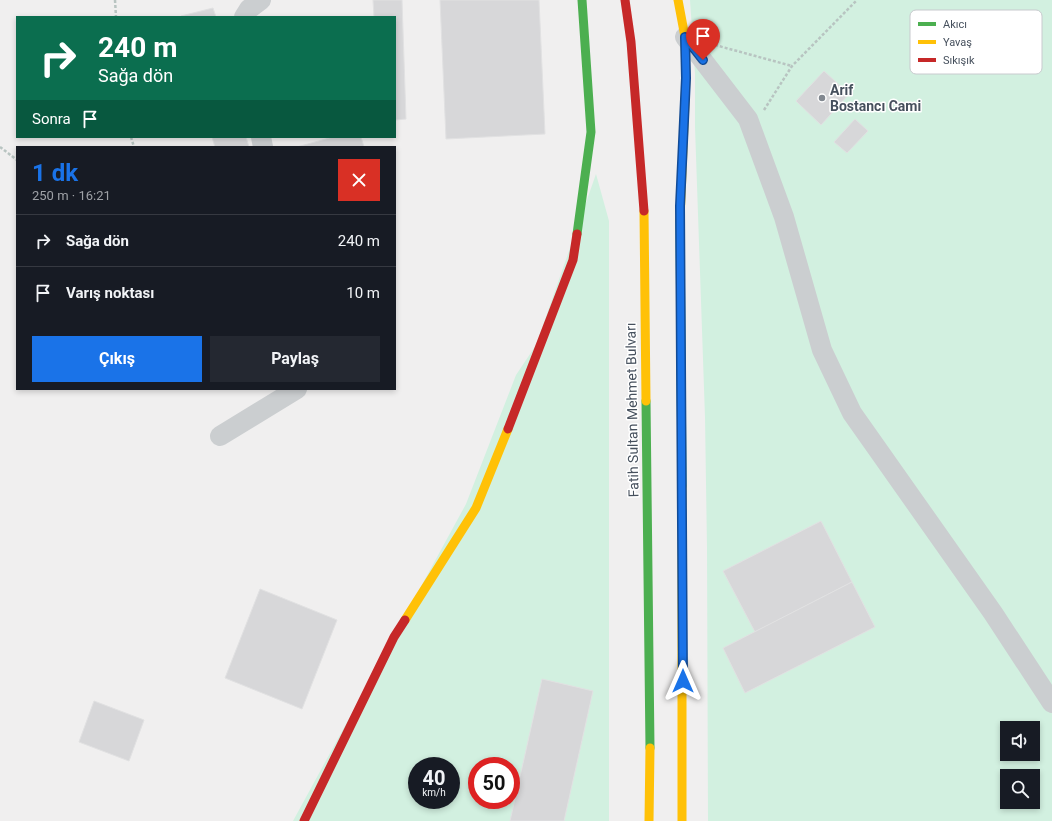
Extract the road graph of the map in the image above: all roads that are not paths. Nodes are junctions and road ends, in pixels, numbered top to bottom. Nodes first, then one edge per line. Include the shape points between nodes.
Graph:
1 (261, 0) edge
2 (582, 0) edge
3 (626, 0) edge
4 (678, 0) edge
5 (245, 16) edge
6 (685, 37) junction
7 (295, 390) edge
8 (220, 436) dead end
9 (1052, 703) edge
10 (304, 821) edge
11 (649, 821) edge
12 (682, 821) edge

1 - 5 street
2 - 10 main road via 590,132 574,260 476,508 394,637
3 - 11 main road, Fatih Sultan Mehmet Bulvarı via 644,214
4 - 6 main road
6 - 9 street via 748,119 784,217 822,350 852,413 993,613
6 - 12 main road via 686,78 680,206
7 - 8 street

